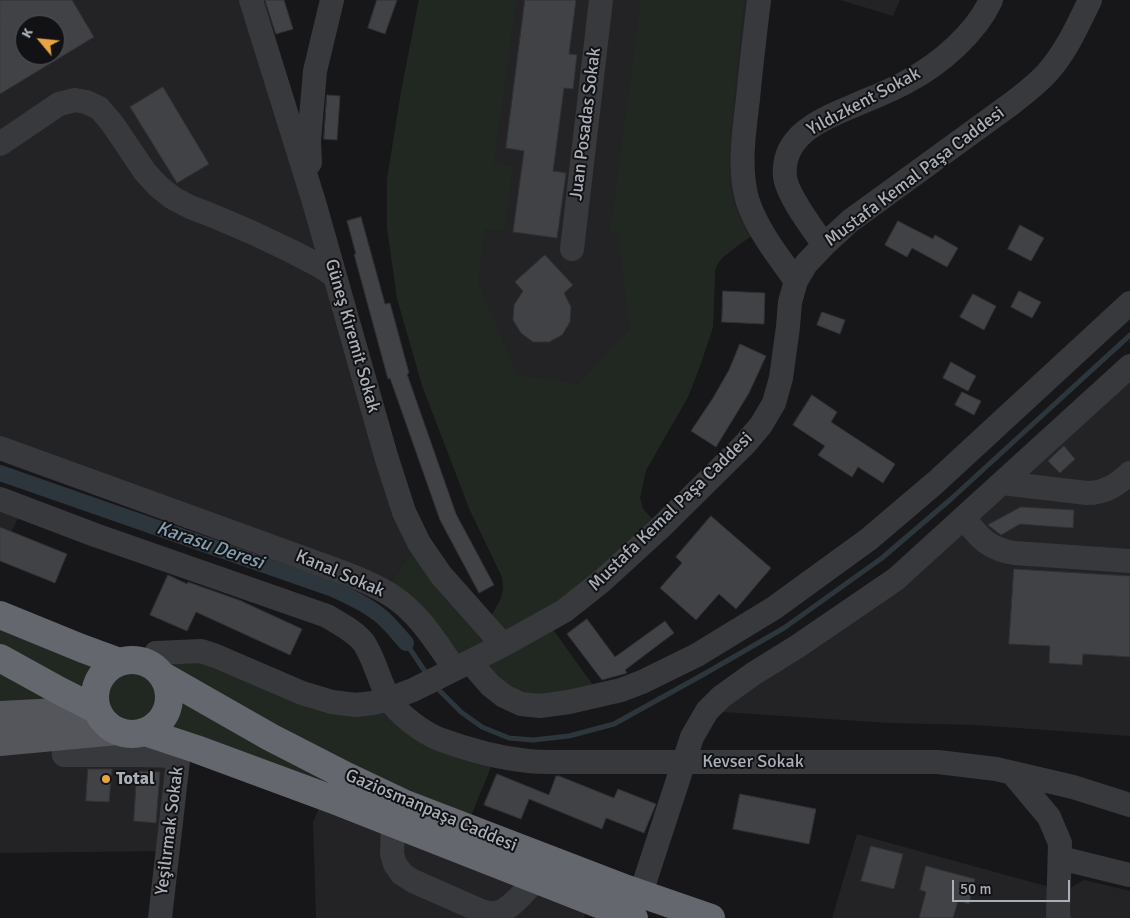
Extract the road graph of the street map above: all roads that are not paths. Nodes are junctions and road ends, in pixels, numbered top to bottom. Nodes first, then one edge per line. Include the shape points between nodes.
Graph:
1 (251, 0) edge
2 (332, 0) edge
3 (601, 0) edge
4 (758, 0) edge
5 (991, 0) edge
6 (1090, 0) edge
7 (0, 144) edge
8 (314, 202) junction
9 (824, 245) junction
10 (572, 248) dead end
11 (336, 276) junction
12 (796, 280) junction
13 (1130, 303) edge
14 (1130, 366) edge
15 (0, 448) edge
16 (1130, 472) edge
17 (1002, 483) junction
18 (0, 499) edge
19 (964, 518) junction
20 (1130, 561) edge
21 (0, 615) edge
22 (503, 645) junction
23 (0, 658) edge
24 (119, 662) junction
25 (457, 668) junction
26 (157, 670) junction
27 (389, 699) junction
28 (96, 710) junction
29 (0, 715) edge
30 (134, 738) junction
31 (0, 742) edge
32 (179, 750) junction
33 (684, 762) junction
34 (1012, 772) junction
35 (1130, 805) edge
36 (393, 823) junction
37 (1060, 858) junction
38 (1130, 876) edge
39 (536, 880) junction
40 (638, 906) edge
41 (160, 918) edge
42 (711, 918) edge
43 (1059, 918) edge

1 - 8 street, Güneş Kiremit Sokak
2 - 8 street via 312,94 309,141
3 - 10 street, Juan Posadas Sokak
4 - 12 street via 744,139 744,186 766,238
5 - 9 street, Yıldızkent Sokak via 962,42 936,63 909,81 811,126 794,143 785,165 785,178 789,191
6 - 9 street, Mustafa Kemal Paşa Caddesi via 1061,55 1034,86 850,222
7 - 11 street via 59,104 75,100 86,102 99,108 145,172 173,198 275,244
8 - 11 street, Güneş Kiremit Sokak
9 - 12 street, Mustafa Kemal Paşa Caddesi
11 - 22 street, Güneş Kiremit Sokak via 404,512 419,543 441,575
12 - 22 street, Mustafa Kemal Paşa Caddesi via 790,302 781,378 774,403 761,425 660,528 602,581 564,611
13 - 25 street, Kanal Sokak via 936,482 868,539 774,608 697,654 621,690 540,706 520,704
14 - 17 street
15 - 25 street, Kanal Sokak via 374,585 411,612
16 - 17 street via 1112,487 1095,493
17 - 19 street
18 - 27 street, Kevser Sokak via 327,616 364,643
19 - 20 street via 980,538 1008,552
19 - 33 street via 896,579 721,697 707,710 692,737
21 - 24 highway, Gaziosmanpaşa Caddesi
22 - 25 street, Mustafa Kemal Paşa Caddesi
23 - 28 highway, Gaziosmanpaşa Caddesi
24 - 26 highway, Gaziosmanpaşa Caddesi via 136,660
24 - 28 highway via 106,669 98,681 94,696
25 - 27 street, Mustafa Kemal Paşa Caddesi
26 - 27 street, Mustafa Kemal Paşa Caddesi via 156,653 201,651 332,702 356,705
26 - 30 highway via 169,693 166,712 158,724
26 - 40 highway, Gaziosmanpaşa Caddesi via 270,737 346,776
27 - 33 street, Kevser Sokak via 401,715 438,738 496,755 528,761
28 - 29 main road
28 - 30 highway, Gaziosmanpaşa Caddesi via 105,723
30 - 31 main road, Gaziosmanpaşa Caddesi via 63,736
30 - 32 highway, Gaziosmanpaşa Caddesi
32 - 36 highway, Gaziosmanpaşa Caddesi via 255,770
32 - 41 street, Yeşilırmak Sokak
33 - 34 street, Kevser Sokak via 938,762
33 - 40 street
34 - 35 street, Kevser Sokak
34 - 37 street via 1049,817 1060,843
36 - 39 highway, Gaziosmanpaşa Caddesi
36 - 39 street via 392,854 402,874 481,911 489,914 508,908
37 - 38 street
37 - 43 street
39 - 40 highway, Gaziosmanpaşa Caddesi
40 - 42 highway, Gaziosmanpaşa Caddesi

